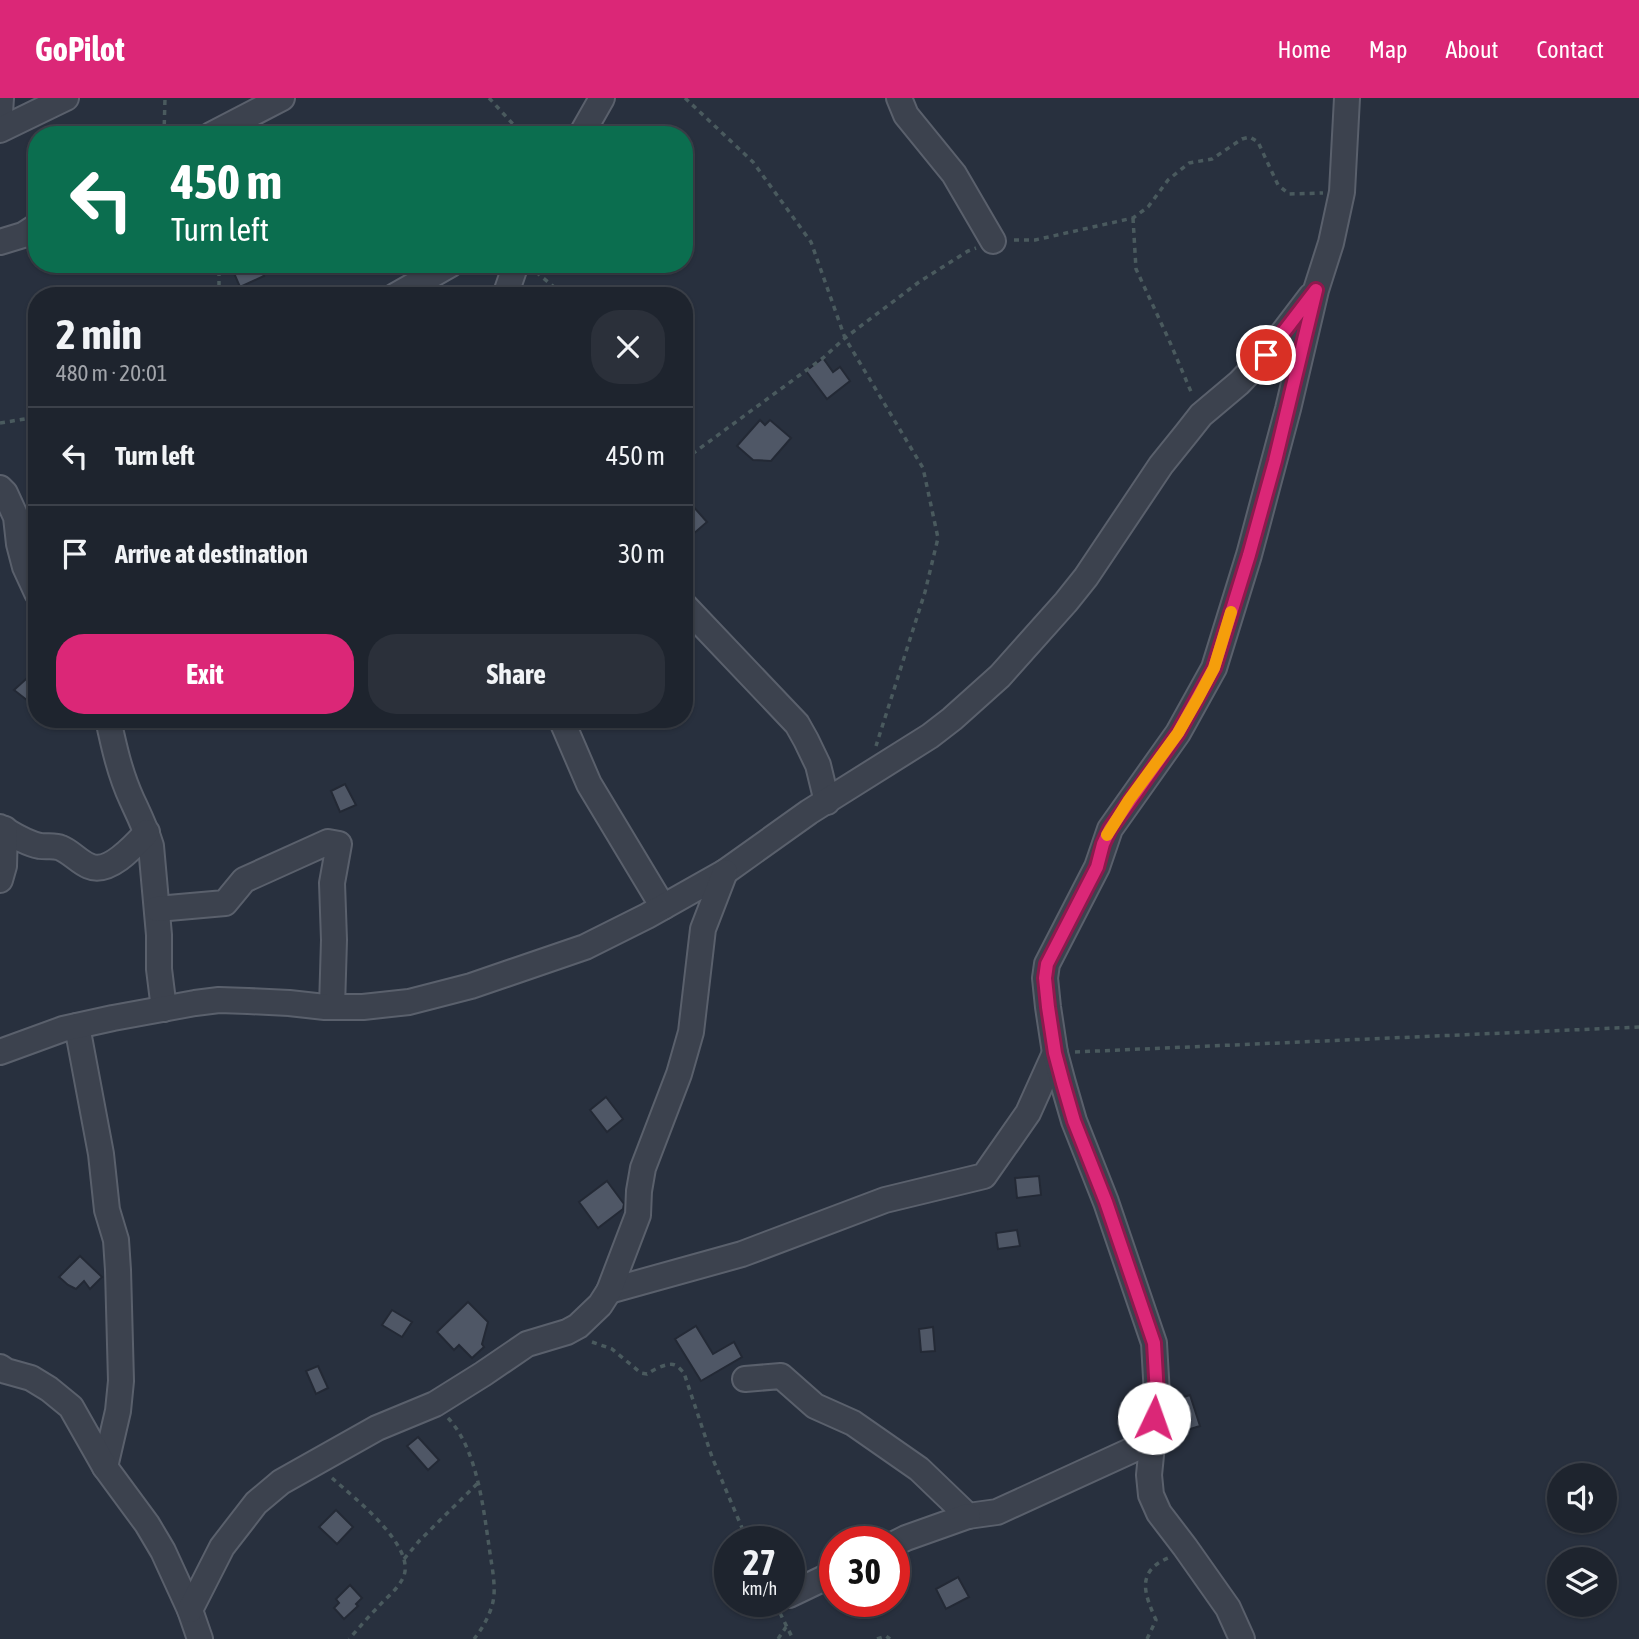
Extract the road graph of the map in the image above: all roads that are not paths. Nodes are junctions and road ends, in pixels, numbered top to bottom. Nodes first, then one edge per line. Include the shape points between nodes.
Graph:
1 (1, 98) edge
2 (66, 98) edge
3 (282, 98) edge
4 (602, 98) edge
5 (899, 98) edge
6 (1347, 98) edge
7 (0, 113) edge
8 (228, 126) edge
9 (586, 126) edge
10 (0, 130) edge
11 (28, 232) edge
12 (993, 241) road end
13 (0, 242) edge
14 (435, 273) edge
15 (411, 287) edge
16 (1316, 290) junction
17 (0, 488) edge
18 (26, 516) edge
19 (28, 563) edge
20 (693, 614) edge
21 (110, 728) edge
22 (565, 728) edge
23 (827, 802) junction
24 (2, 828) edge
25 (147, 832) junction
26 (725, 872) junction
27 (0, 880) edge
28 (663, 907) junction
29 (157, 909) junction
30 (332, 1007) junction
31 (164, 1009) junction
32 (77, 1026) junction
33 (0, 1052) edge
34 (1055, 1053) junction
35 (609, 1291) junction
36 (0, 1367) edge
37 (745, 1379) dead end
38 (1152, 1441) junction
39 (105, 1467) junction
40 (968, 1516) junction
41 (910, 1537) edge
42 (190, 1610) junction
43 (200, 1639) edge
44 (1242, 1639) edge

1 - 7 street
2 - 10 street
3 - 8 street
4 - 9 street
5 - 12 street via 906,115 954,174
6 - 16 street via 1342,192
11 - 13 street
14 - 15 street
16 - 23 street via 1266,355 1201,415 1161,465 1086,577 1000,676 930,736
16 - 34 street via 1275,461 1214,668 1178,733 1110,829 1097,867 1047,964
17 - 18 street
18 - 19 street via 19,544
20 - 23 street via 797,724 818,765
21 - 25 street via 117,759
22 - 28 street via 589,784
23 - 26 street
24 - 25 street via 25,841 61,848 98,868 118,860
24 - 27 street
25 - 29 street
26 - 28 street
26 - 35 street via 703,929 691,1032 643,1168 638,1215
28 - 30 street via 585,947 471,986 409,1002
29 - 30 street via 225,903 244,880 328,842 339,844 332,883
29 - 31 street
30 - 31 street via 219,1000
31 - 32 street
32 - 33 street
32 - 39 street via 118,1270 121,1381
34 - 35 street via 1028,1113 984,1175 885,1200 742,1254
34 - 38 street via 1074,1121 1154,1343 1157,1395
35 - 42 street via 578,1326 527,1344 435,1404 377,1428 281,1482 256,1503 222,1547
36 - 39 street via 32,1378 71,1407
37 - 40 street via 781,1376 815,1406 853,1423 919,1469
38 - 40 street via 997,1512
38 - 44 street via 1149,1475 1159,1513 1228,1608
39 - 42 street via 147,1524
40 - 41 street
42 - 43 street

